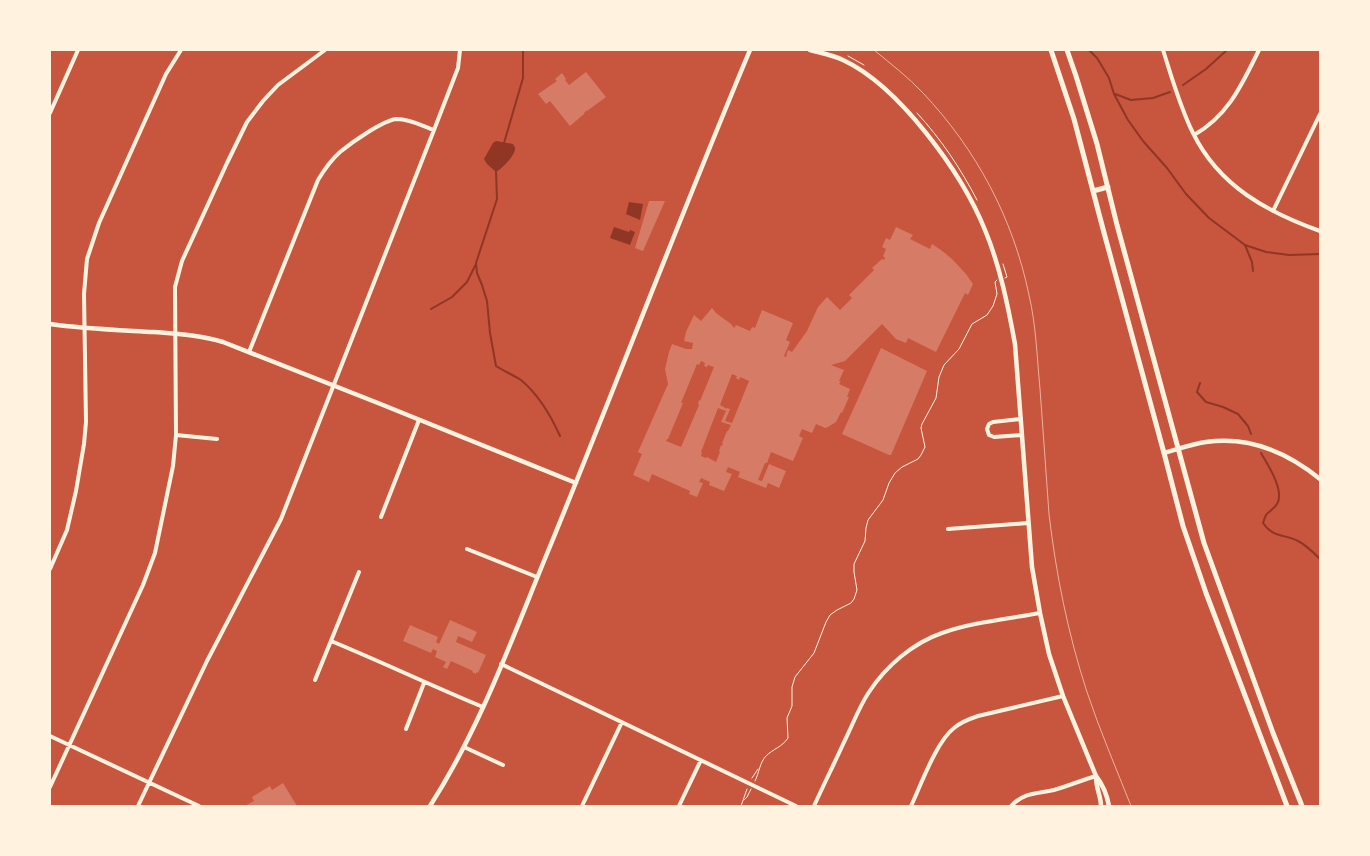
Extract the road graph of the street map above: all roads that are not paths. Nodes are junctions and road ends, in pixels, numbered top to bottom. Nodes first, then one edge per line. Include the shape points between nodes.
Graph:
1 (78, 50) edge
2 (181, 50) edge
3 (326, 50) edge
4 (750, 50) edge
5 (810, 50) edge
6 (1051, 50) edge
7 (1067, 50) edge
8 (1163, 50) edge
9 (1259, 50) edge
10 (460, 52) edge
11 (50, 113) edge
12 (1320, 114) edge
13 (434, 130) junction
14 (1194, 135) junction
15 (1108, 187) junction
16 (1093, 190) junction
17 (1273, 211) junction
18 (1320, 231) edge
19 (50, 324) edge
20 (85, 328) junction
21 (176, 334) junction
22 (249, 352) junction
23 (334, 386) junction
24 (1021, 419) junction
25 (419, 420) junction
26 (176, 435) junction
27 (1022, 435) junction
28 (217, 439) dead end
29 (1178, 449) junction
30 (1164, 453) junction
31 (1320, 479) edge
32 (576, 483) junction
33 (381, 517) dead end
34 (1028, 523) junction
35 (948, 528) dead end
36 (468, 550) dead end
37 (50, 569) edge
38 (358, 572) dead end
39 (537, 577) junction
40 (1040, 613) junction
41 (331, 641) junction
42 (501, 664) junction
43 (315, 680) dead end
44 (424, 683) junction
45 (1063, 696) junction
46 (483, 707) junction
47 (622, 722) junction
48 (406, 729) dead end
49 (50, 736) edge
50 (69, 745) junction
51 (464, 747) junction
52 (701, 760) junction
53 (503, 765) dead end
54 (1096, 776) junction
55 (149, 782) junction
56 (50, 787) edge
57 (138, 806) edge
58 (199, 806) edge
59 (430, 806) edge
60 (582, 806) edge
61 (679, 806) edge
62 (796, 806) edge
63 (814, 806) edge
64 (911, 806) edge
65 (1010, 806) edge
66 (1101, 806) edge
67 (1109, 806) edge
68 (1287, 806) edge
69 (1302, 806) edge

1 - 11 street
2 - 20 street via 166,74 96,232 85,276
3 - 21 street via 278,85 248,122 182,261 176,287
4 - 32 street
5 - 24 street via 844,60 880,84 932,140 974,207 1001,279 1011,323
6 - 16 main road
7 - 15 main road
8 - 14 street
9 - 14 street via 1228,106
10 - 13 street via 458,68
12 - 17 street
13 - 22 street via 395,119 365,134 328,164 318,180
13 - 23 street
14 - 17 street via 1227,179 1251,199
15 - 16 main road
15 - 29 main road
16 - 30 main road
17 - 18 street
19 - 20 street
20 - 21 street
20 - 37 street via 86,422 83,452 63,541
21 - 22 street via 213,339
21 - 26 street
22 - 23 street
23 - 25 street
23 - 55 street via 281,518
24 - 27 street
24 - 27 street via 993,422 987,429 994,437
25 - 32 street
25 - 33 street
26 - 28 street
26 - 50 street via 155,553
27 - 34 street
29 - 30 street
29 - 31 street via 1217,441 1252,444 1296,460
29 - 69 main road via 1204,543
30 - 68 main road via 1197,568
32 - 39 street
34 - 35 street
34 - 40 street
36 - 39 street
38 - 41 street
39 - 42 street
40 - 45 street
40 - 63 street via 941,633 898,659 869,692
41 - 43 street
41 - 44 street
42 - 46 street
42 - 47 street
44 - 46 street
44 - 48 street
45 - 54 street
45 - 64 street via 978,716 954,727 938,747
46 - 51 street
47 - 52 street
47 - 60 street
49 - 50 street
50 - 55 street
50 - 56 street
51 - 53 street
51 - 59 street
52 - 61 street
52 - 62 street
54 - 65 street via 1027,795
54 - 66 street
54 - 67 street
55 - 57 street
55 - 58 street

